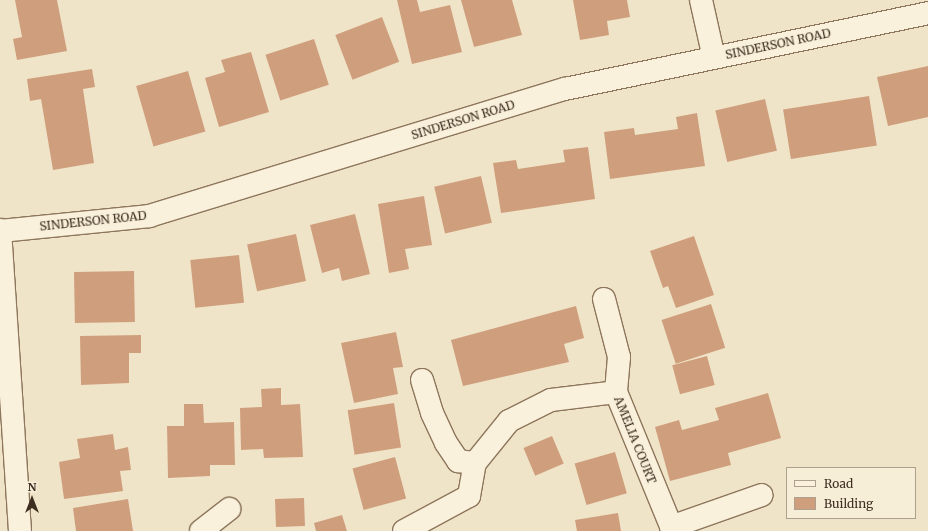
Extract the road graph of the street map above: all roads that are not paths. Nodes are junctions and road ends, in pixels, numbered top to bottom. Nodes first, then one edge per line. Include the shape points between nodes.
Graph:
1 (701, 0) edge
2 (928, 13) edge
3 (714, 58) junction
4 (0, 230) edge
5 (604, 299) dead end
6 (422, 380) dead end
7 (616, 392) junction
8 (475, 463) junction
9 (762, 495) dead end
10 (229, 509) dead end
11 (672, 529) edge
12 (20, 531) edge
13 (201, 531) edge
14 (404, 531) edge

1 - 3 street
2 - 3 street, SINDERSON ROAD
3 - 4 street, SINDERSON ROAD via 565,89 149,216
4 - 12 street
5 - 7 street via 619,357
6 - 8 street via 432,413 446,443 458,461
7 - 8 street, AMELIA COURT via 551,400 509,421
7 - 11 street, AMELIA COURT
8 - 14 street via 469,496
9 - 11 street
10 - 13 street

